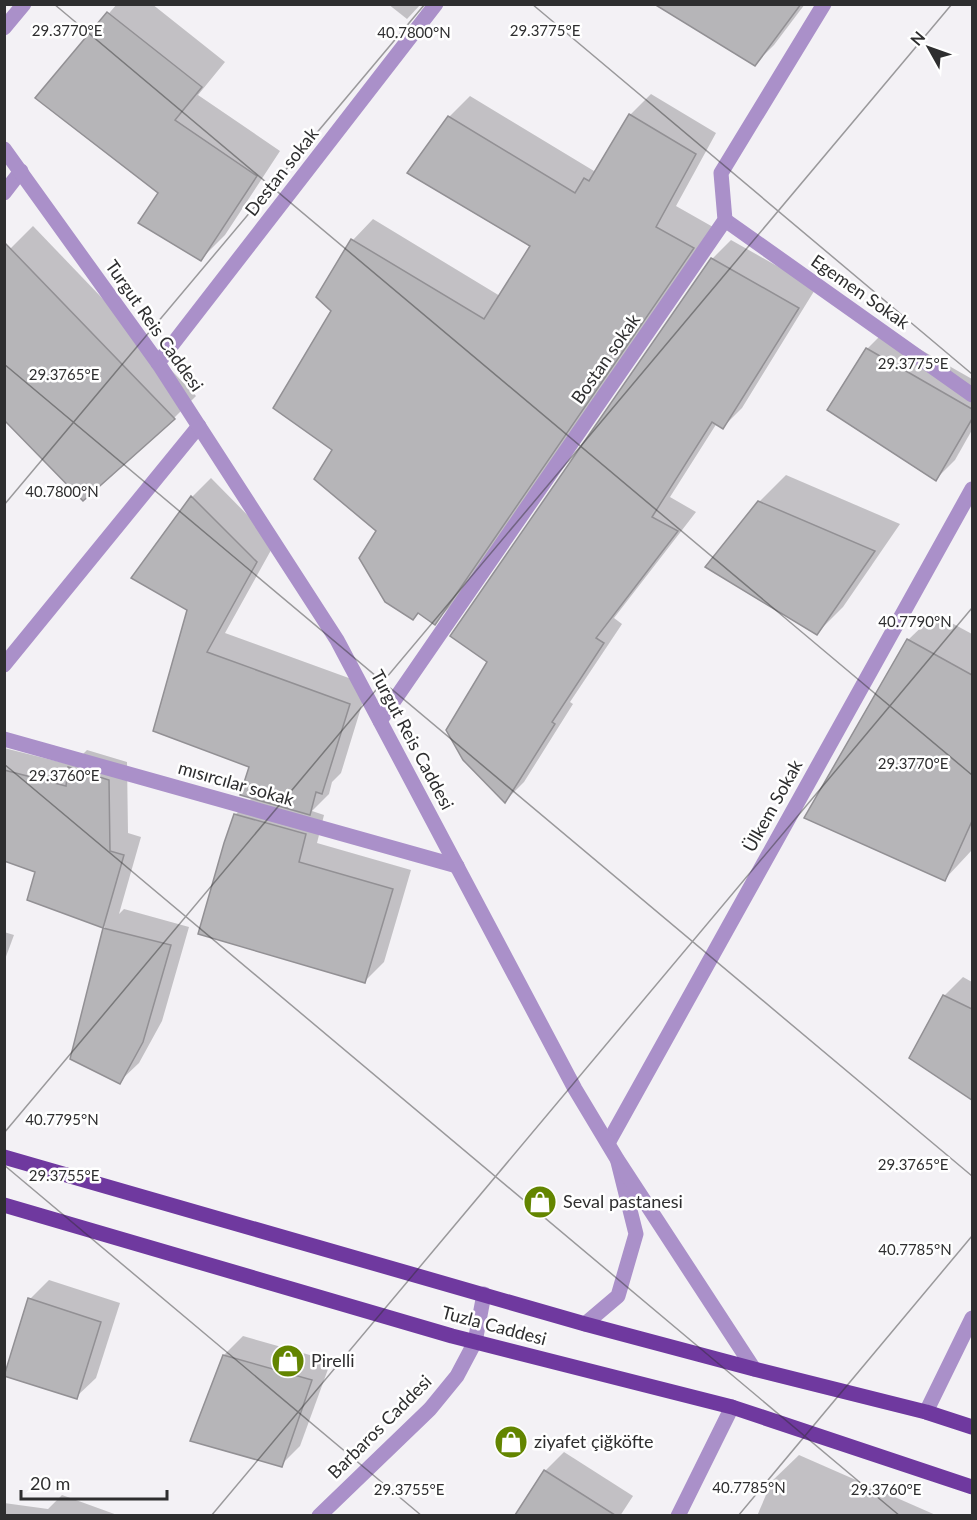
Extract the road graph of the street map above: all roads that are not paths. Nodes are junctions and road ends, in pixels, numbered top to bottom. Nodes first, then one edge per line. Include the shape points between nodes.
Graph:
1 (24, 4) edge
2 (436, 4) edge
3 (824, 4) edge
4 (4, 28) edge
5 (4, 149) edge
6 (21, 171) junction
7 (4, 193) edge
8 (725, 220) junction
9 (159, 363) junction
10 (972, 395) edge
11 (199, 426) junction
12 (972, 489) edge
13 (4, 665) edge
14 (380, 721) junction
15 (4, 739) edge
16 (457, 866) junction
17 (608, 1143) junction
18 (4, 1157) edge
19 (617, 1159) junction
20 (4, 1205) edge
21 (484, 1294) junction
22 (972, 1318) edge
23 (585, 1324) junction
24 (475, 1342) junction
25 (754, 1369) junction
26 (732, 1407) junction
27 (926, 1412) junction
28 (972, 1427) edge
29 (972, 1487) edge
30 (319, 1515) edge
31 (678, 1515) edge

1 - 4 street
2 - 9 street, Destan sokak
3 - 8 street via 722,173
5 - 6 street, Turgut Reis Caddesi
6 - 7 street
6 - 9 street, Turgut Reis Caddesi
8 - 10 street, Egemen Sokak
8 - 14 street, Bostan sokak
9 - 11 street, Turgut Reis Caddesi
11 - 13 street
11 - 14 street, Turgut Reis Caddesi via 337,640
12 - 17 street, Ülkem Sokak
14 - 16 street, Turgut Reis Caddesi
15 - 16 street, mısırcılar sokak
16 - 17 street, Turgut Reis Caddesi via 575,1089
17 - 19 street, Turgut Reis Caddesi
18 - 21 main road, Tuzla Caddesi
19 - 23 street via 636,1234 618,1296
19 - 25 street, Turgut Reis Caddesi
20 - 24 main road, Tuzla Caddesi
21 - 23 main road, Tuzla Caddesi
21 - 24 street, Barbaros Caddesi
22 - 27 street
23 - 25 main road, Tuzla Caddesi
24 - 26 main road, Tuzla Caddesi
24 - 30 street, Barbaros Caddesi via 457,1376 430,1409
25 - 27 main road, Tuzla Caddesi
26 - 29 main road, Tuzla Caddesi
26 - 31 street
27 - 28 main road, Tuzla Caddesi

